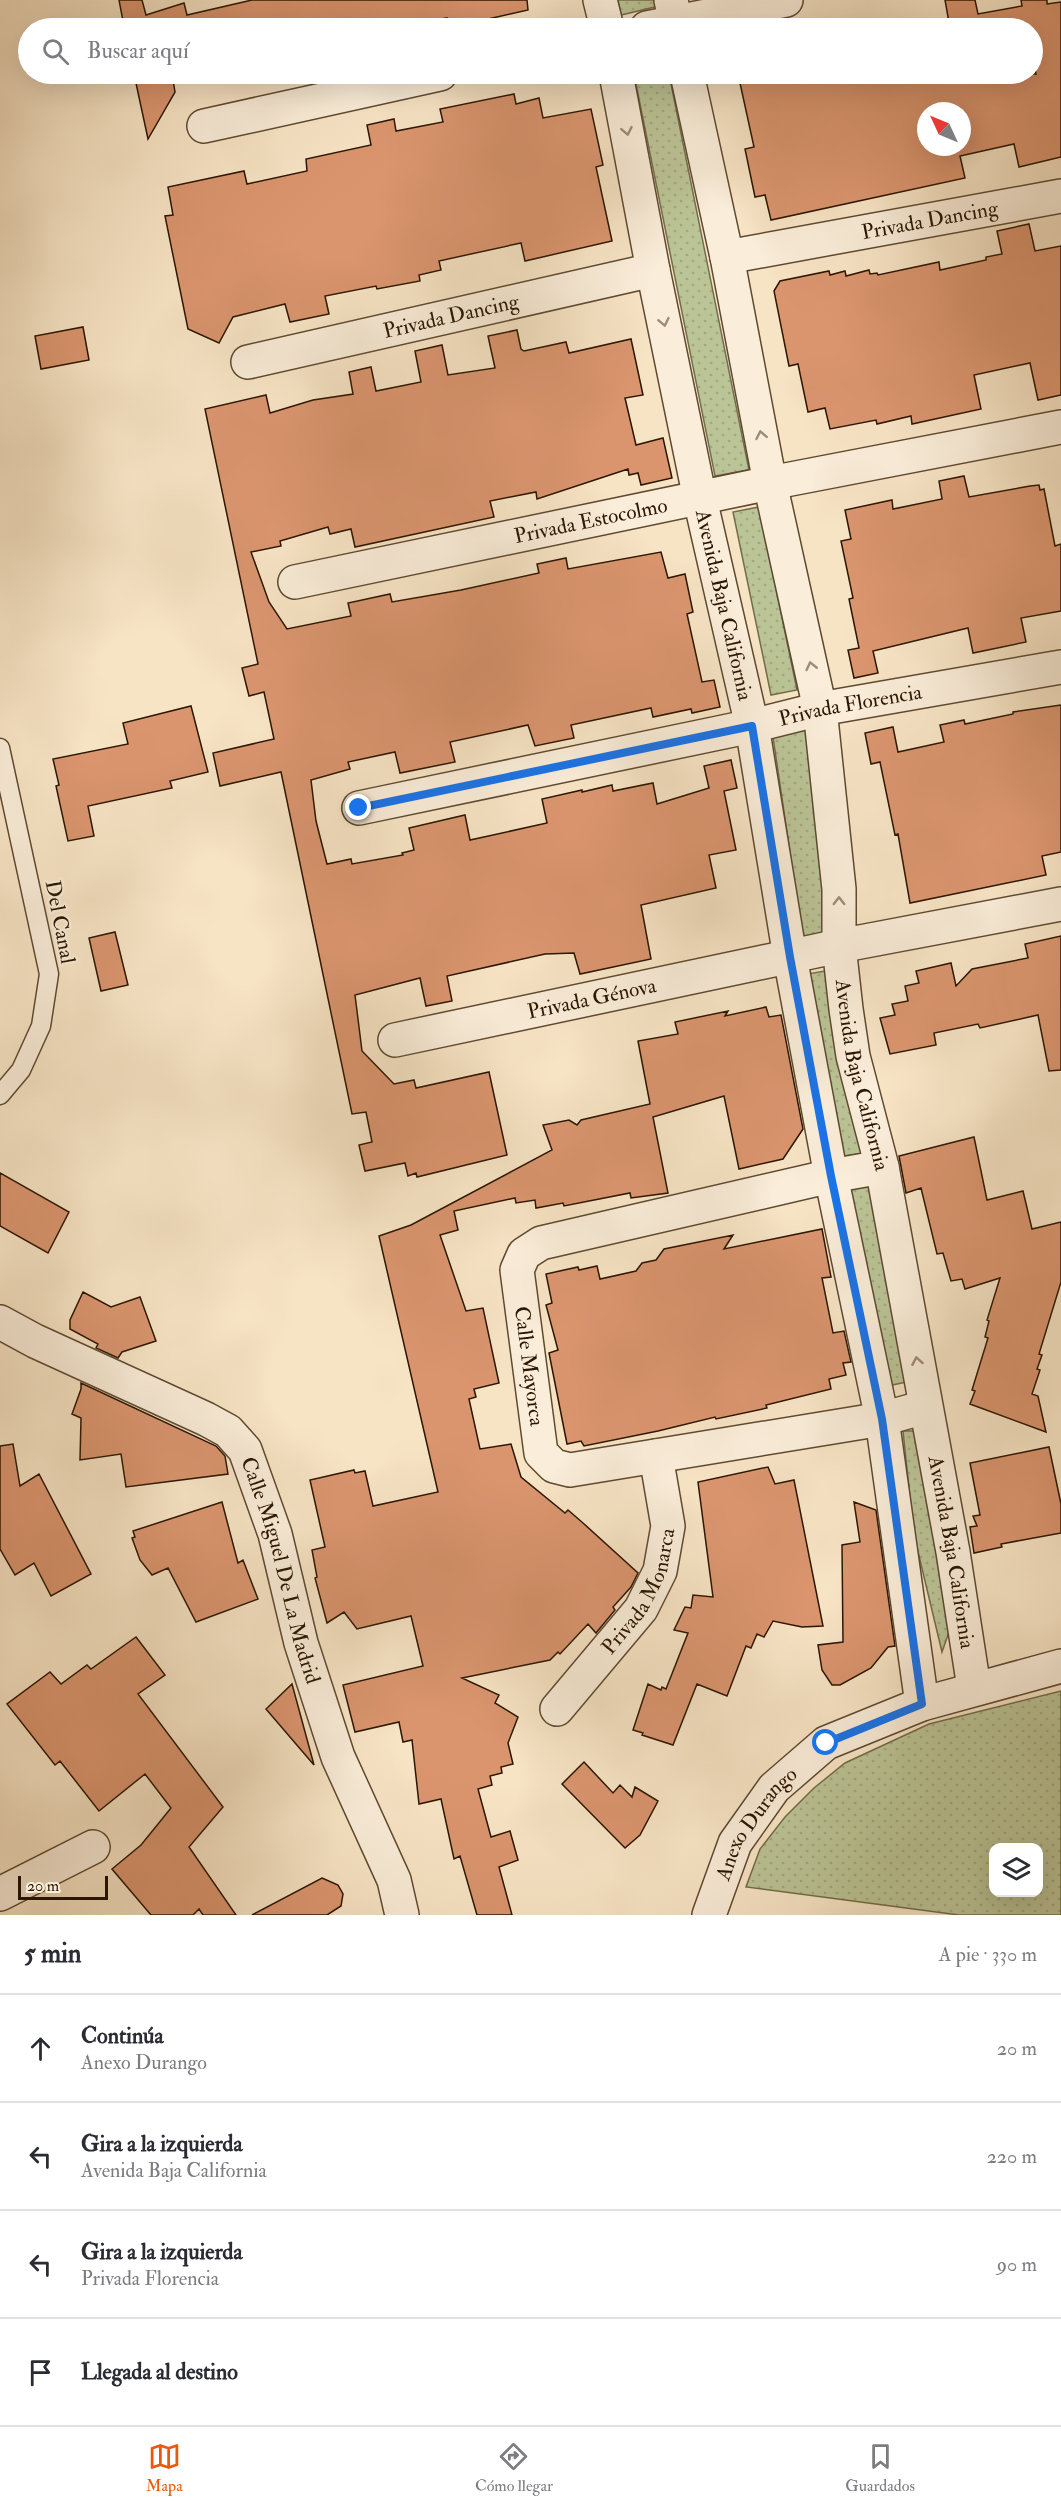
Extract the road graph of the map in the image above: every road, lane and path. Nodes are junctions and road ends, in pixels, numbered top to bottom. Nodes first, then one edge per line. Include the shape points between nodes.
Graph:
1 (600, 0) edge
2 (786, 0) edge
3 (604, 18) edge
4 (680, 18) edge
5 (395, 84) edge
6 (618, 84) edge
7 (689, 84) edge
8 (204, 126) dead end
9 (1061, 196) edge
10 (727, 257) junction
11 (653, 270) junction
12 (248, 362) dead end
13 (1061, 427) edge
14 (770, 483) junction
15 (700, 499) junction
16 (295, 582) dead end
17 (1061, 667) edge
18 (820, 709) junction
19 (752, 726) junction
20 (0, 748) edge
21 (359, 808) dead end
22 (1061, 904) edge
23 (839, 946) junction
24 (790, 957) junction
25 (394, 1040) dead end
26 (0, 1095) edge
27 (882, 1167) junction
28 (831, 1176) junction
29 (0, 1322) edge
30 (925, 1407) junction
31 (882, 1419) junction
32 (656, 1455) junction
33 (1061, 1666) edge
34 (974, 1688) junction
35 (922, 1704) junction
36 (557, 1709) dead end
37 (93, 1846) dead end
38 (0, 1894) edge
39 (402, 1915) edge
40 (709, 1915) edge

1 - 3 street
2 - 4 street
5 - 8 street
6 -> 11 street, Avenida Baja California
7 - 10 street, Avenida Baja California
9 - 10 street, Privada Dancing
14 -> 10 street, Avenida Baja California
11 - 12 street, Privada Dancing
11 -> 15 street, Avenida Baja California
13 - 14 street, Privada Estocolmo
14 - 15 street, Privada Estocolmo
18 -> 14 street, Avenida Baja California
15 - 16 street, Privada Estocolmo
15 - 19 street, Avenida Baja California
17 - 18 street, Privada Florencia
18 - 19 street, Privada Florencia
23 -> 18 street, Avenida Baja California via 839,889
19 - 21 street, Privada Florencia
19 - 24 street, Avenida Baja California
20 - 26 lane, Del Canal via 49,974 41,1026 21,1070
22 - 23 street
23 - 24 street, Privada Génova
23 - 27 street, Avenida Baja California via 853,1056
24 - 25 street, Privada Génova
24 - 28 street, Avenida Baja California
27 - 28 street, Calle Mayorca
30 -> 27 street, Avenida Baja California
28 - 31 street, Avenida Baja California
28 - 32 street, Calle Mayorca via 541,1243 524,1254 517,1270 541,1453 554,1466 570,1470
29 - 39 street, Calle Miguel De La Madrid via 206,1419 228,1431 245,1450 275,1533 301,1643 338,1757 394,1880
30 - 31 street, Calle Mayorca
30 - 34 street, Avenida Baja California
31 - 32 street, Calle Mayorca
31 - 35 street, Avenida Baja California
32 - 36 street, Privada Monarca via 668,1526 660,1571 641,1609
33 - 34 street, Anexo Durango
34 - 35 street, Anexo Durango
35 - 40 street, Anexo Durango via 826,1743 774,1788 735,1843
37 - 38 street

